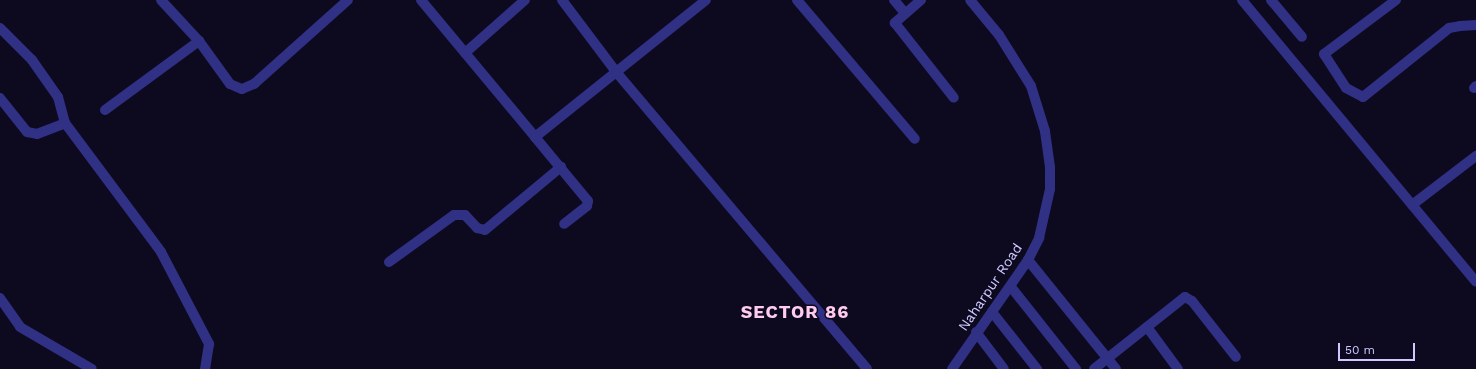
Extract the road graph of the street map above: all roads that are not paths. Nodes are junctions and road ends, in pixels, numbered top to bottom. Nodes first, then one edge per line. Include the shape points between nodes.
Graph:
1 (160, 0) edge
2 (347, 0) edge
3 (421, 0) edge
4 (526, 0) edge
5 (562, 0) edge
6 (706, 0) edge
7 (797, 0) edge
8 (894, 0) edge
9 (921, 0) edge
10 (970, 0) edge
11 (1242, 0) edge
12 (1272, 0) edge
13 (1396, 0) edge
14 (905, 13) junction
15 (1476, 25) edge
16 (0, 28) edge
17 (1302, 37) dead end
18 (199, 41) junction
19 (465, 53) junction
20 (617, 73) junction
21 (0, 98) edge
22 (954, 98) dead end
23 (104, 110) dead end
24 (66, 123) junction
25 (535, 137) junction
26 (915, 139) dead end
27 (1476, 156) edge
28 (561, 168) junction
29 (1412, 205) junction
30 (564, 224) dead end
31 (1028, 260) junction
32 (389, 262) dead end
33 (1476, 282) edge
34 (1010, 287) junction
35 (0, 298) edge
36 (992, 312) junction
37 (1147, 327) junction
38 (976, 332) junction
39 (1236, 357) dead end
40 (1107, 358) junction
41 (956, 367) edge
42 (92, 369) edge
43 (205, 369) edge
44 (867, 369) edge
45 (1004, 369) edge
46 (1038, 369) edge
47 (1076, 369) edge
48 (1094, 369) edge
49 (1116, 369) edge
50 (1178, 369) edge

1 - 18 street
2 - 18 street via 254,84 242,89 230,84
3 - 19 street
4 - 19 street
5 - 20 street
6 - 20 street
7 - 26 street
8 - 14 street
9 - 14 street
10 - 31 street, Naharpur Road via 999,35 1031,86 1045,131 1050,189 1039,238
11 - 29 street
12 - 17 street
13 - 15 street via 1324,54 1346,88 1363,97 1449,28
14 - 22 street via 897,21 896,26
16 - 24 street via 32,60 58,97
18 - 23 street
19 - 25 street
20 - 25 street
20 - 44 street
21 - 24 street via 27,132 38,134
24 - 43 street via 161,252 209,344
25 - 28 street
27 - 29 street
28 - 30 street via 588,201 587,206
28 - 32 street via 485,230 477,228 465,215 454,215
29 - 33 street
31 - 34 street, Naharpur Road
31 - 40 street
34 - 36 street, Naharpur Road
34 - 47 street
35 - 42 street via 20,327
36 - 38 street, Naharpur Road
36 - 46 street
37 - 39 street via 1185,297 1192,301
37 - 40 street
37 - 50 street
38 - 41 street, Naharpur Road
38 - 45 street
40 - 48 street
40 - 49 street

